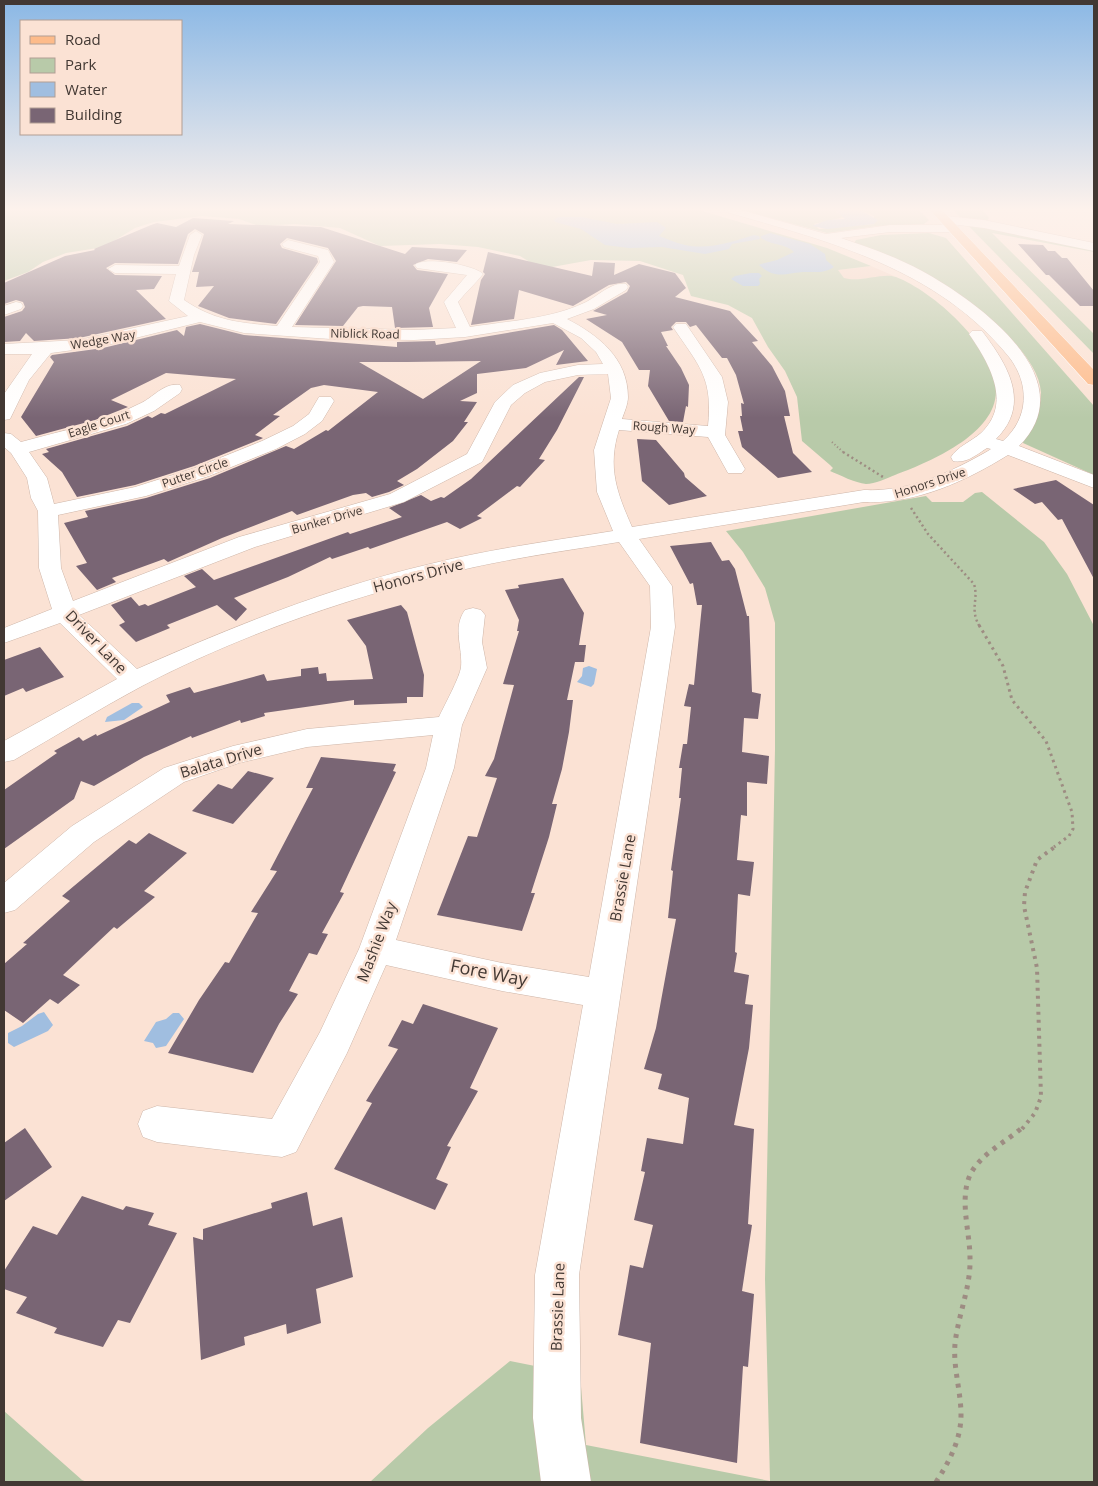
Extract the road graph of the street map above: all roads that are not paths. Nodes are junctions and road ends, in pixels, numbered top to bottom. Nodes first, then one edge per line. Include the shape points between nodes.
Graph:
1 (182, 279) edge
2 (316, 279) edge
3 (469, 279) edge
4 (907, 279) edge
5 (925, 279) edge
6 (1000, 279) edge
7 (621, 287) dead end
8 (200, 317) junction
9 (556, 318) junction
10 (681, 327) dead end
11 (281, 331) junction
12 (465, 332) junction
13 (46, 348) junction
14 (4, 349) edge
15 (614, 369) junction
16 (1094, 380) edge
17 (174, 388) dead end
18 (325, 401) dead end
19 (4, 415) edge
20 (612, 424) junction
21 (716, 432) junction
22 (985, 441) junction
23 (11, 443) edge
24 (1007, 448) junction
25 (734, 468) dead end
26 (1094, 482) edge
27 (864, 496) junction
28 (48, 512) junction
29 (626, 535) junction
30 (65, 614) junction
31 (474, 615) dead end
32 (4, 636) edge
33 (134, 680) junction
34 (449, 725) junction
35 (4, 753) edge
36 (4, 901) edge
37 (376, 949) junction
38 (603, 994) junction
39 (157, 1124) dead end
40 (566, 1482) edge

1 - 8 street, Niblick Road via 176,301
2 - 11 street
3 - 12 street via 451,302
4 - 22 street, Honors Drive via 958,314 998,364 1006,394 1004,414
5 - 24 street, Honors Drive via 976,312 1016,356 1032,380 1033,403 1027,425
6 - 16 main road
7 - 9 street, Niblick Road via 589,306
8 - 11 street, Niblick Road via 244,328
8 - 13 street, Wedge Way via 98,343
9 - 12 street, Niblick Road
9 - 15 street, Brassie Lane via 586,335 602,349
10 - 21 street via 714,377 719,402
11 - 12 street, Niblick Road via 378,335
13 - 14 street, Wedge Way
13 - 19 street via 23,376
15 - 20 street, Brassie Lane via 620,398
15 - 30 street, Bunker Drive via 578,370 540,378 519,389 504,402 475,458 397,498 247,542
17 - 23 street, Eagle Court via 148,407 120,420
18 - 28 street, Putter Circle via 316,417 299,430 202,472 139,492
20 - 21 street, Rough Way
20 - 29 street, Brassie Lane via 603,450 607,492
21 - 25 street
22 - 24 street
22 - 27 street, Honors Drive via 927,473
23 - 28 street, Driver Lane via 37,478
24 - 26 street
24 - 27 street, Honors Drive via 968,471 929,485 882,498
27 - 29 street, Honors Drive
28 - 30 street, Driver Lane via 50,568
29 - 33 street, Honors Drive via 432,570 333,599 229,637
29 - 38 street, Brassie Lane via 661,586 663,627
30 - 32 street, Bunker Drive
30 - 33 street, Driver Lane
31 - 34 street, Mashie Way via 470,642 474,668
33 - 35 street, Honors Drive
34 - 36 street, Balata Drive via 307,738 233,755 174,775 84,834
34 - 37 street, Mashie Way via 440,768
37 - 38 street, Fore Way via 502,977
37 - 39 street, Mashie Way via 334,1042 282,1138
38 - 40 street, Brassie Lane via 557,1275 557,1418

